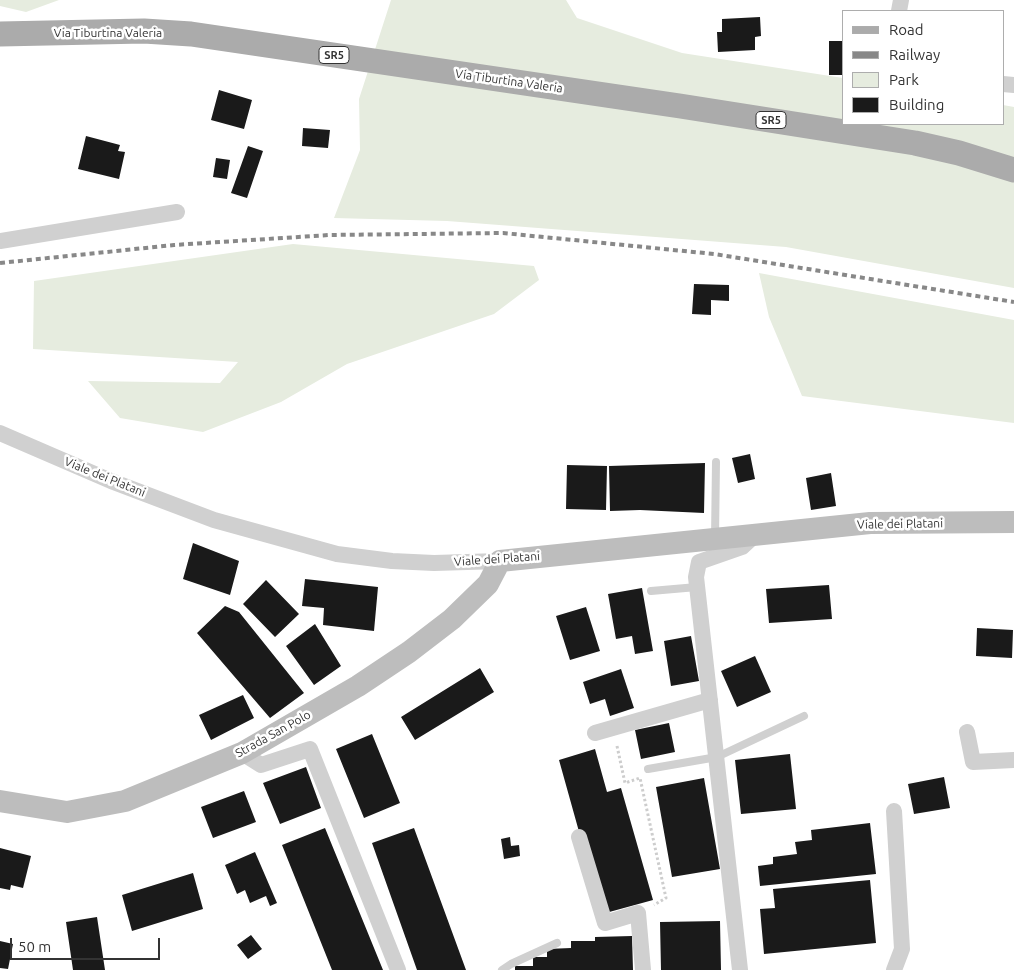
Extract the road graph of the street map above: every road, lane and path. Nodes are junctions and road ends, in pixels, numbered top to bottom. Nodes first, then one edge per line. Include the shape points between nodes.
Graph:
1 (0, 34) edge
2 (1014, 170) edge
3 (177, 212) dead end
4 (0, 241) edge
5 (0, 433) edge
6 (716, 462) dead end
7 (1014, 522) edge
8 (755, 534) junction
9 (715, 539) junction
10 (500, 561) junction
11 (697, 587) junction
12 (651, 591) dead end
13 (710, 700) junction
14 (804, 716) dead end
15 (613, 728) junction
16 (966, 732) dead end
17 (595, 733) dead end
18 (242, 752) junction
19 (717, 757) junction
20 (1014, 760) edge
21 (648, 769) dead end
22 (0, 801) edge
23 (894, 812) dead end
24 (579, 838) dead end
25 (638, 913) junction
26 (558, 943) dead end
27 (398, 970) edge
28 (502, 970) edge
29 (642, 970) edge
30 (740, 970) edge
31 (894, 970) edge

1 - 2 main road, Via Tiburtina Valeria / SR5 via 144,31 191,34 915,143
3 - 4 street
5 - 10 street, Viale dei Platani via 214,520 338,554 434,563
6 - 9 lane
7 - 8 street, Viale dei Platani via 870,523
8 - 9 street, Viale dei Platani
8 - 11 street via 742,547 698,562
9 - 10 street, Viale dei Platani
10 - 18 street, Strada San Polo via 488,584 452,619 409,652 358,686
11 - 12 lane
11 - 13 street
13 - 15 street
13 - 19 street
14 - 19 lane
15 - 17 street
15 - 25 path via 625,783 640,778 666,898
16 - 20 street via 973,762
18 - 22 street, Strada San Polo via 125,801 106,805 67,812
18 - 27 street via 262,765 310,749
19 - 21 lane
19 - 30 street
23 - 31 street via 902,949
24 - 25 street via 605,924
25 - 29 street
26 - 28 lane

